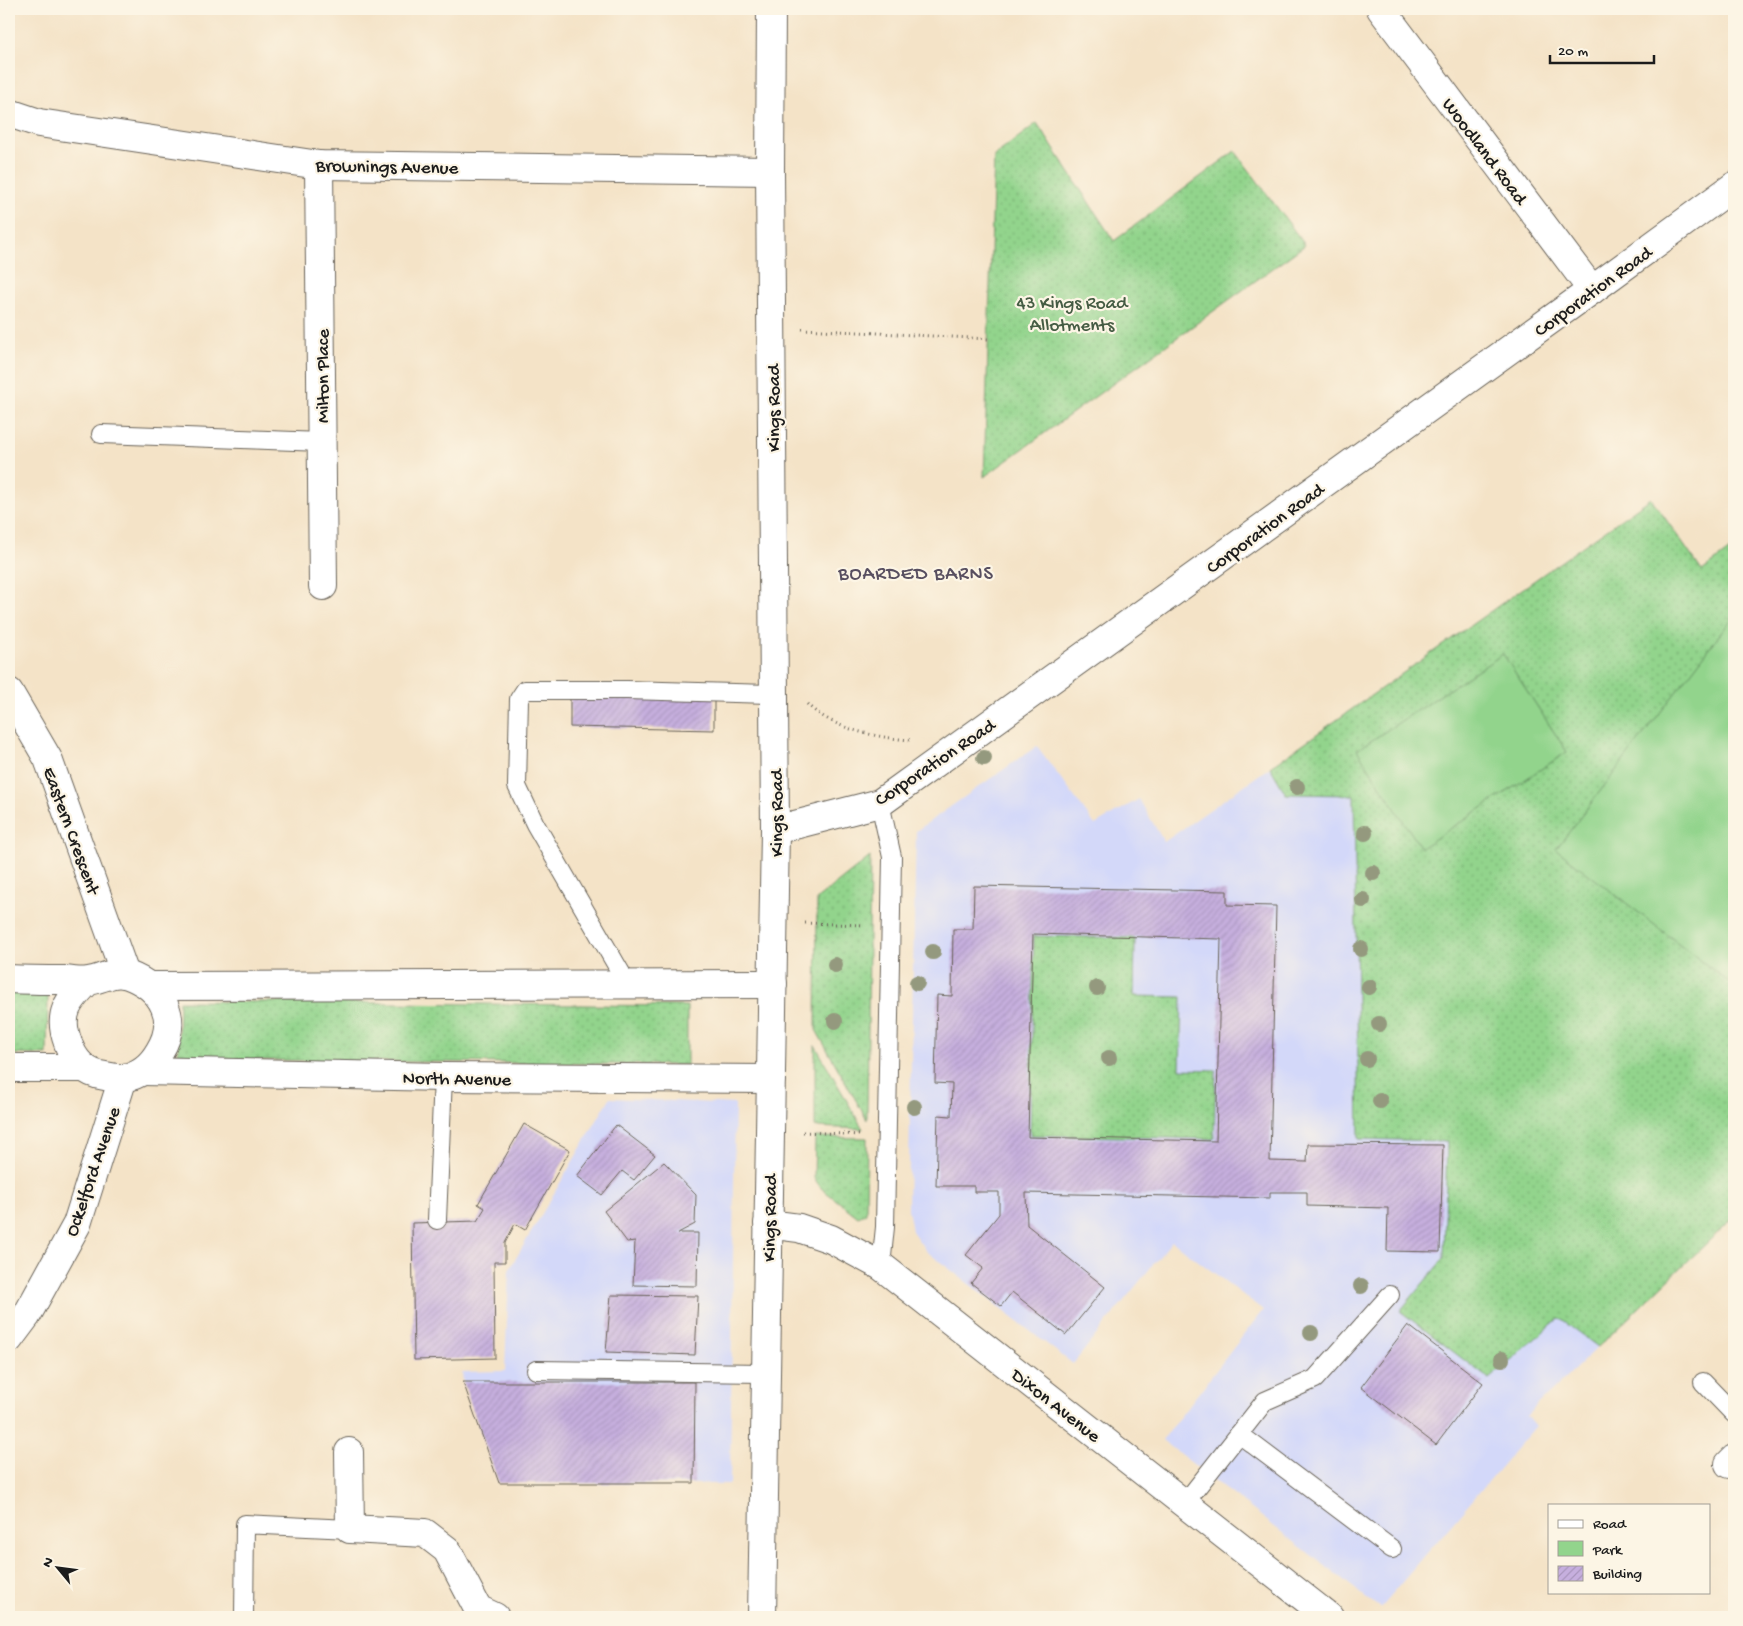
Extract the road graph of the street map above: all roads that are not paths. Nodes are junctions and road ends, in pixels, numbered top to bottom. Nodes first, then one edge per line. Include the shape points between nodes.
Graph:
1 (770, 9) edge
2 (1381, 9) edge
3 (9, 113) edge
4 (319, 165) junction
5 (770, 171) junction
6 (1734, 186) edge
7 (1592, 290) junction
8 (101, 434) dead end
9 (321, 442) junction
10 (323, 586) dead end
11 (774, 681) junction
12 (9, 692) edge
13 (880, 803) junction
14 (776, 830) junction
15 (124, 974) junction
16 (9, 979) edge
17 (88, 981) junction
18 (628, 984) junction
19 (773, 984) junction
20 (151, 986) junction
21 (9, 1068) edge
22 (84, 1068) junction
23 (133, 1074) junction
24 (443, 1077) junction
25 (771, 1079) junction
26 (437, 1220) dead end
27 (768, 1224) junction
28 (881, 1266) junction
29 (1390, 1295) dead end
30 (9, 1339) edge
31 (536, 1370) dead end
32 (765, 1373) junction
33 (1703, 1382) dead end
34 (1734, 1414) edge
35 (1239, 1434) junction
36 (349, 1452) dead end
37 (1184, 1504) junction
38 (350, 1529) junction
39 (1392, 1548) dead end
40 (244, 1617) edge
41 (495, 1617) edge
42 (762, 1617) edge
43 (1329, 1617) edge

1 - 5 street, Kings Road
2 - 7 street, Woodland Road
3 - 4 street, Brownings Avenue via 39,123
4 - 5 street, Brownings Avenue
4 - 9 street, Milton Place
5 - 11 street, Kings Road
6 - 7 street, Corporation Road
7 - 13 street, Corporation Road
8 - 9 lane
9 - 10 street, Milton Place
11 - 14 street, Kings Road
11 - 18 lane via 627,690 525,690 519,699 516,786
12 - 15 street, Eastern Crescent via 48,759
13 - 14 street, Corporation Road
13 - 28 lane via 892,857 885,1227
14 - 19 street, Kings Road
15 - 17 street via 114,973
15 - 20 street
16 - 17 street
17 - 22 street via 71,998 63,1031 73,1056
18 - 19 street
18 - 20 street
19 - 25 street, Kings Road
20 - 23 street via 166,1010 166,1040 152,1064
21 - 22 street, North Avenue
22 - 23 street, North Avenue via 96,1075
23 - 24 street, North Avenue
23 - 30 street, Ockelford Avenue via 77,1224 27,1315
24 - 25 street, North Avenue
24 - 26 lane
25 - 27 street, Kings Road
27 - 28 street, Dixon Avenue via 799,1228 831,1239
27 - 32 street, Kings Road
28 - 37 street, Dixon Avenue
29 - 35 lane via 1315,1379 1265,1401
31 - 32 lane
32 - 42 street, Kings Road
33 - 34 lane
35 - 37 lane
35 - 39 lane
36 - 38 street
37 - 43 street, Dixon Avenue
38 - 40 lane via 245,1524
38 - 41 street via 425,1533 447,1550 478,1609

